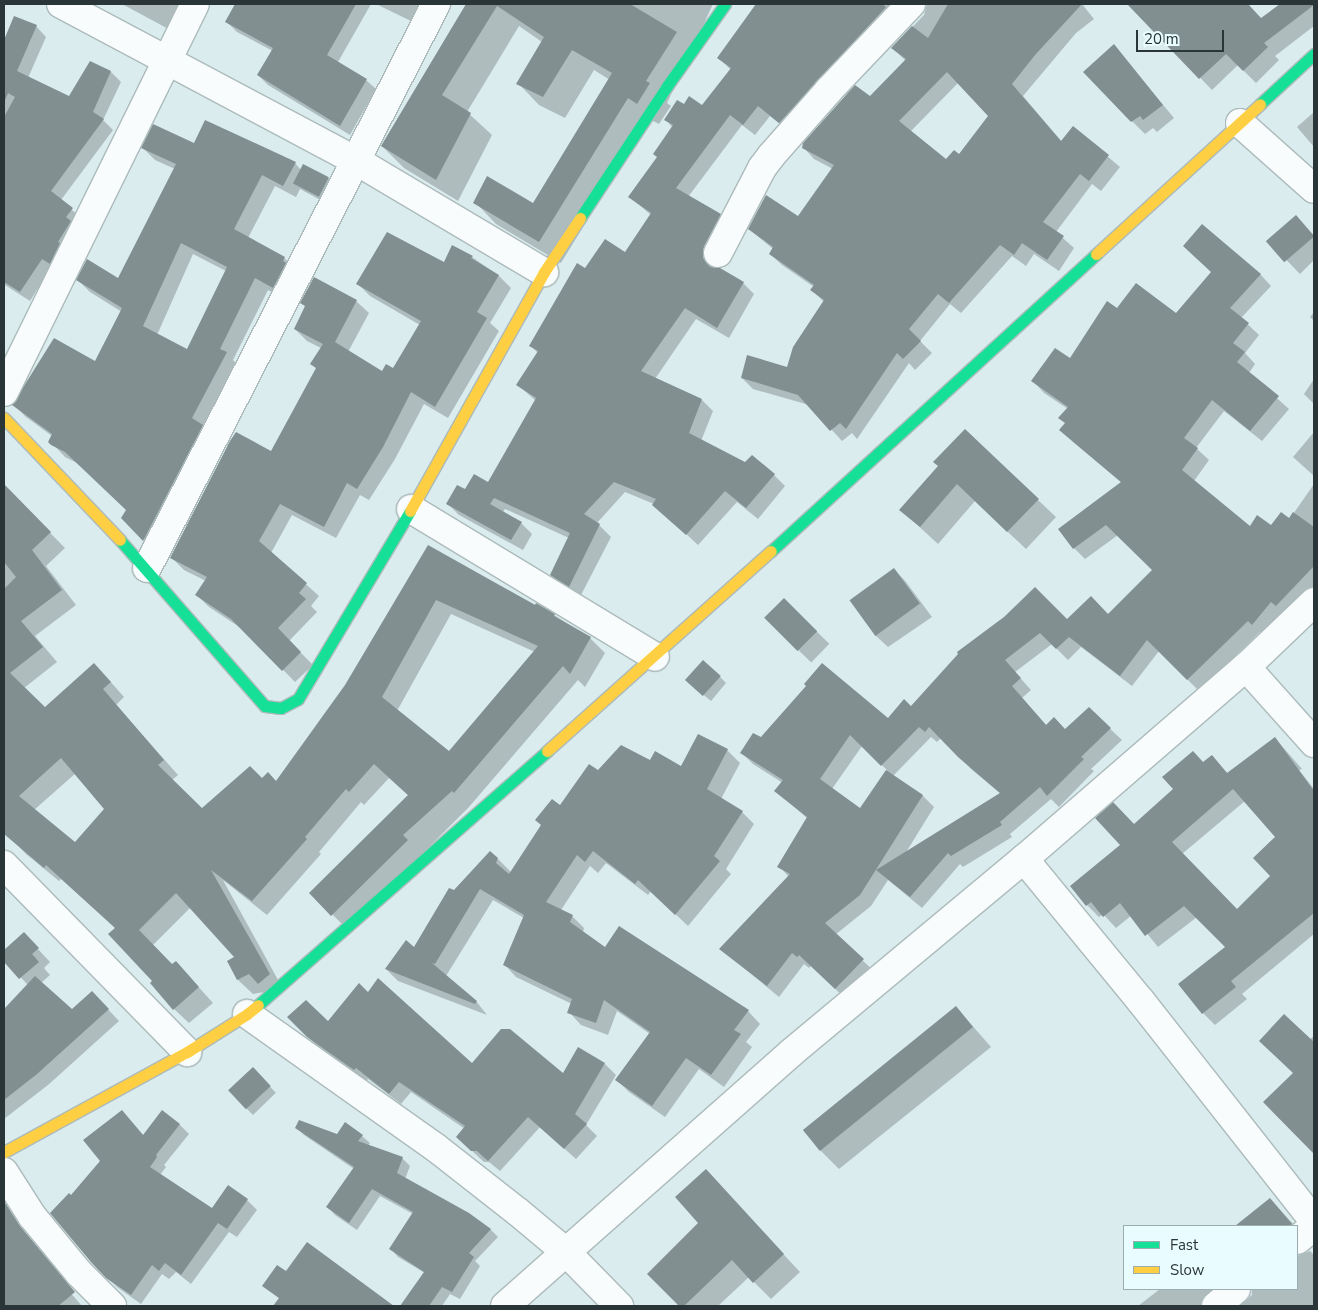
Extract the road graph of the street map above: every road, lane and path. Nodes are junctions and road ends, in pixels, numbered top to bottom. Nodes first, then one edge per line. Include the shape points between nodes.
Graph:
1 (61, 4) edge
2 (195, 4) edge
3 (436, 4) edge
4 (725, 4) edge
5 (911, 4) edge
6 (1314, 54) edge
7 (166, 60) junction
8 (1240, 123) junction
9 (355, 160) junction
10 (1314, 189) edge
11 (718, 253) dead end
12 (544, 272) junction
13 (4, 392) edge
14 (4, 418) edge
15 (411, 510) junction
16 (147, 568) junction
17 (1314, 602) edge
18 (655, 657) junction
19 (1246, 666) junction
20 (1314, 743) edge
21 (1024, 858) junction
22 (4, 865) edge
23 (247, 1014) junction
24 (187, 1052) junction
25 (4, 1152) edge
26 (4, 1172) edge
27 (1314, 1221) edge
28 (1314, 1226) edge
29 (1298, 1239) edge
30 (566, 1252) junction
31 (1235, 1290) edge
32 (112, 1306) edge
33 (505, 1306) edge
34 (619, 1306) edge
35 (1216, 1306) edge

1 - 7 street
2 - 7 street
3 - 9 street
4 - 12 street via 661,93
5 - 11 street via 771,156
6 - 8 street
7 - 9 street
7 - 13 street
8 - 10 street
8 - 18 street
9 - 12 street
9 - 16 street
12 - 15 street
14 - 16 street
15 - 16 street via 298,699 282,708 265,706
15 - 18 street
17 - 19 street
18 - 23 street
19 - 20 street
19 - 21 street
21 - 27 street
21 - 30 street via 792,1052
22 - 24 street
23 - 24 street
23 - 30 street via 434,1147
24 - 25 street
26 - 32 street via 32,1216 79,1273
28 - 29 street
30 - 33 street
30 - 34 street
31 - 35 street

